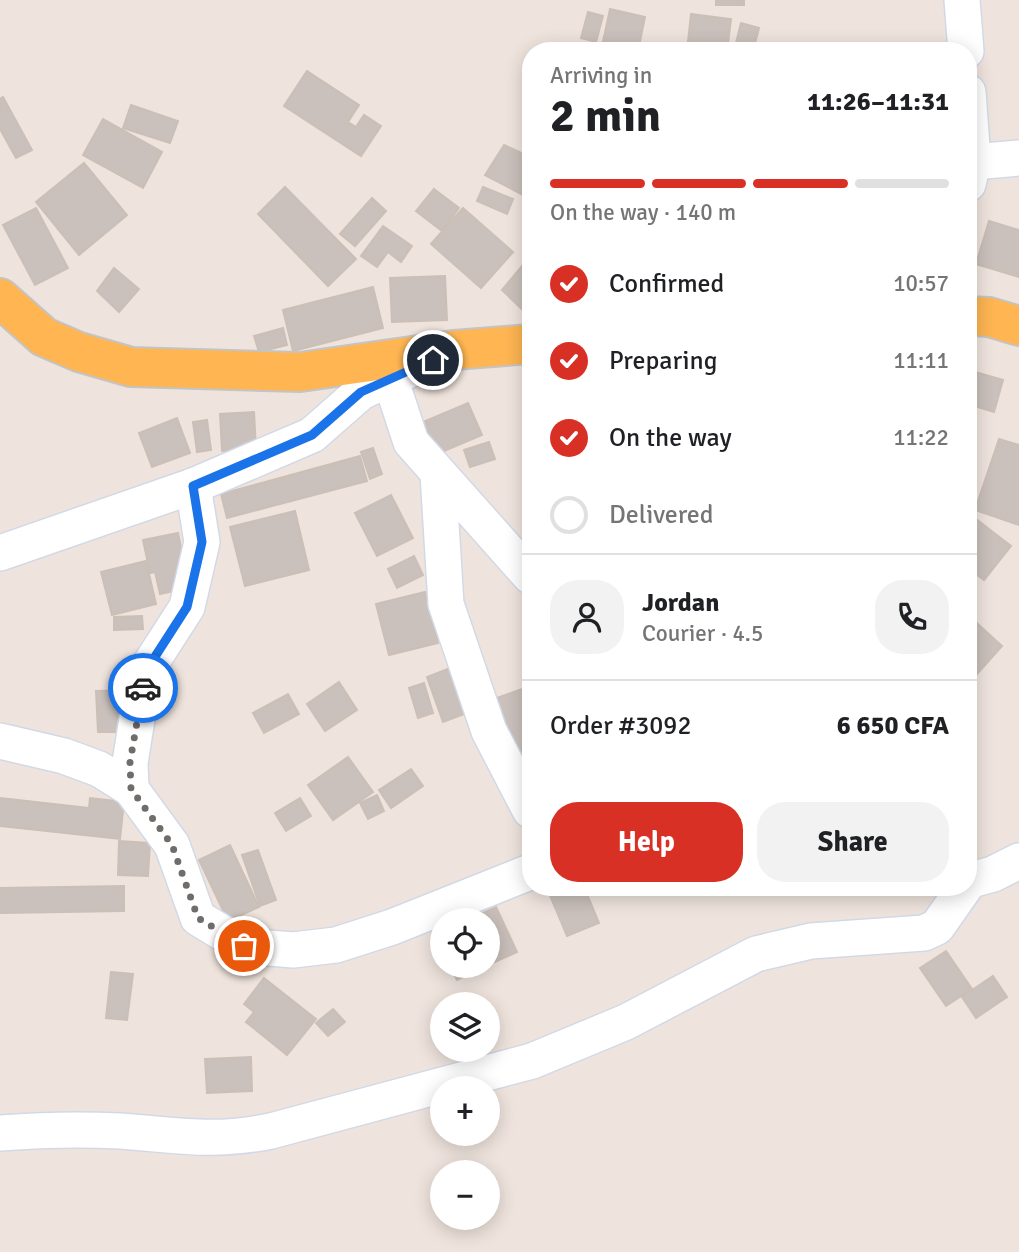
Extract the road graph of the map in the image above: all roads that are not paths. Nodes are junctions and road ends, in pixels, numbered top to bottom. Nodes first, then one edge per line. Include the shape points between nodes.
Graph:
1 (962, 0) edge
2 (965, 42) edge
3 (1019, 158) edge
4 (977, 171) edge
5 (0, 298) edge
6 (977, 316) edge
7 (1019, 326) edge
8 (522, 345) edge
9 (454, 350) junction
10 (390, 378) junction
11 (438, 474) junction
12 (193, 486) junction
13 (0, 553) edge
14 (522, 567) edge
15 (0, 741) edge
16 (131, 789) junction
17 (522, 795) edge
18 (1019, 861) edge
19 (522, 875) edge
20 (977, 879) edge
21 (958, 896) edge
22 (0, 1133) edge

1 - 2 street
3 - 4 street
5 - 9 main road via 44,337 131,367 300,372
6 - 7 main road
8 - 9 main road
9 - 10 street
10 - 11 street via 411,442
10 - 12 street via 361,392 312,435
11 - 14 street
11 - 17 street via 446,604 489,731
12 - 13 street
12 - 16 street via 202,542 187,607 149,666 130,762
15 - 16 street via 64,756 99,769
16 - 19 street via 172,845 198,918 244,946 293,950 336,945
18 - 20 street
21 - 22 street via 937,926 925,933 811,941 756,954 626,1022 532,1061 283,1128 232,1139 119,1131

